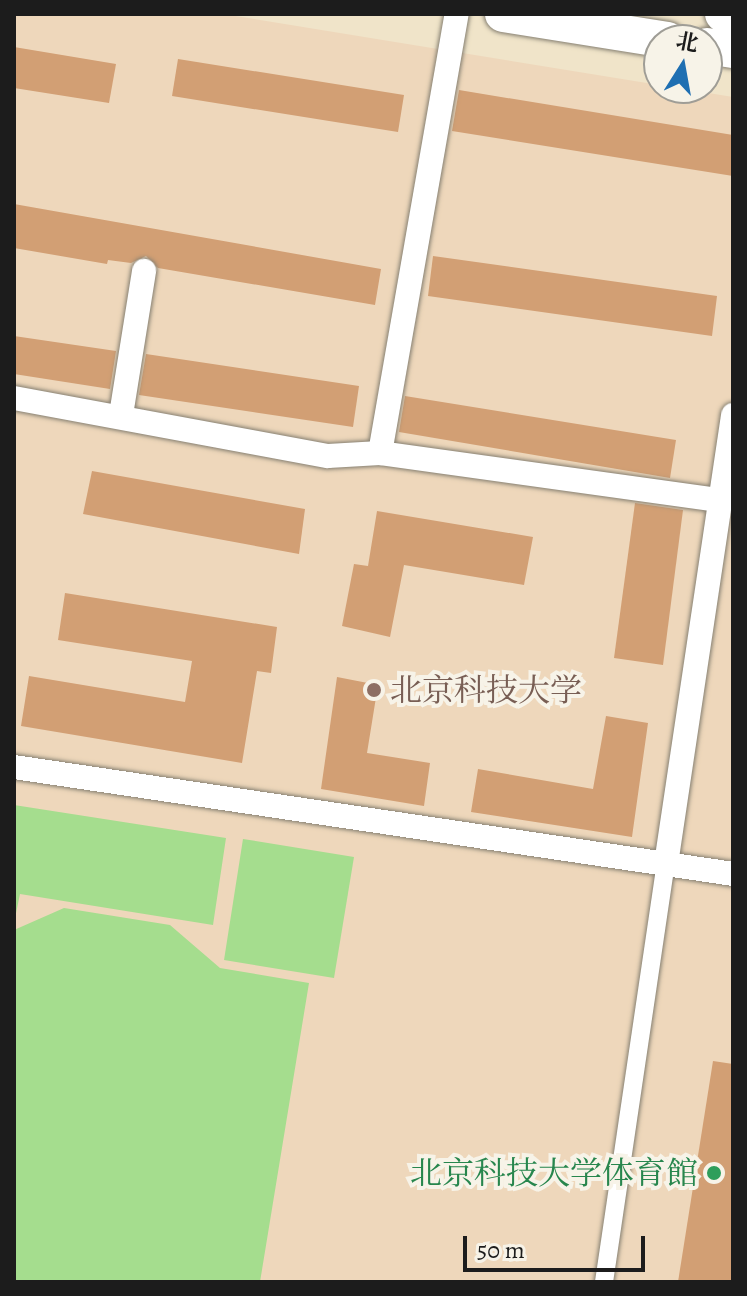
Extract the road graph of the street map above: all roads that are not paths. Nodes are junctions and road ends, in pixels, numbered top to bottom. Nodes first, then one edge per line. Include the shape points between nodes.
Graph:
1 (457, 14) edge
2 (503, 14) edge
3 (723, 14) edge
4 (733, 16) edge
5 (643, 36) edge
6 (144, 271) dead end
7 (14, 398) edge
8 (121, 415) junction
9 (733, 415) edge
10 (380, 453) junction
11 (720, 500) junction
12 (14, 767) edge
13 (666, 864) junction
14 (733, 874) edge
15 (604, 1282) edge

1 - 10 street
2 - 5 main road
3 - 4 main road
6 - 8 street
7 - 8 street
8 - 10 street via 328,456
9 - 11 street
10 - 11 street
11 - 13 street
12 - 13 street
13 - 14 street
13 - 15 street

